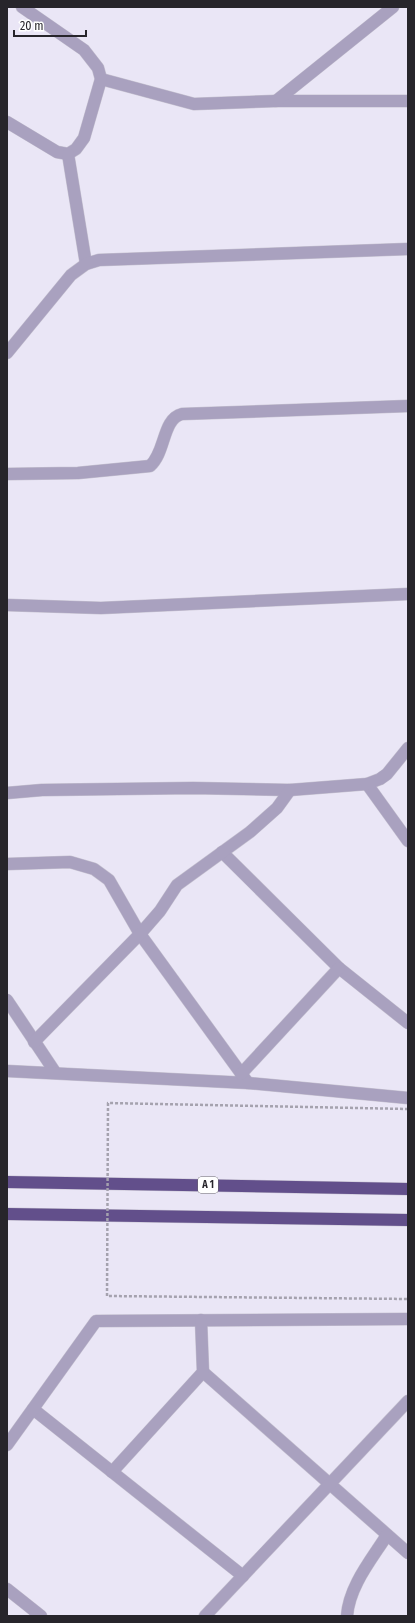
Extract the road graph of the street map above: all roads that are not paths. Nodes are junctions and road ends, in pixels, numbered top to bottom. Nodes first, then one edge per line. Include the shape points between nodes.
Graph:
1 (22, 7) edge
2 (393, 7) edge
3 (101, 79) junction
4 (276, 101) junction
5 (408, 101) edge
6 (7, 122) edge
7 (68, 154) junction
8 (408, 249) edge
9 (86, 264) junction
10 (7, 353) edge
11 (408, 406) edge
12 (7, 474) edge
13 (408, 594) edge
14 (7, 605) edge
15 (408, 748) edge
16 (367, 784) junction
17 (290, 790) junction
18 (7, 793) edge
19 (408, 841) edge
20 (222, 852) junction
21 (7, 864) edge
22 (140, 934) junction
23 (339, 968) junction
24 (7, 1000) edge
25 (408, 1023) edge
26 (34, 1042) junction
27 (7, 1070) edge
28 (55, 1072) junction
29 (244, 1078) junction
30 (408, 1098) edge
31 (7, 1182) edge
32 (408, 1189) edge
33 (7, 1214) edge
34 (408, 1220) edge
35 (408, 1318) edge
36 (201, 1320) junction
37 (203, 1372) junction
38 (408, 1401) edge
39 (33, 1409) junction
40 (7, 1444) edge
41 (112, 1472) junction
42 (330, 1484) junction
43 (387, 1535) junction
44 (408, 1553) edge
45 (242, 1576) junction
46 (7, 1589) edge
47 (41, 1616) edge
48 (205, 1616) edge
49 (347, 1616) edge

1 - 3 street via 84,50 98,68
2 - 4 street
3 - 4 street via 194,104
3 - 7 street via 84,138 76,149
4 - 5 street
6 - 7 street via 57,152
7 - 9 street
8 - 9 street via 99,260
9 - 10 street via 71,275
11 - 12 street via 175,415 170,421 157,460 150,466 78,473
13 - 14 street via 101,608
15 - 16 street via 387,774
16 - 17 street
16 - 19 street
17 - 18 street via 193,788 42,790
17 - 20 street via 277,808
20 - 22 street via 177,884 160,911
20 - 23 street
21 - 22 street via 70,862 94,869 109,880
22 - 26 street
22 - 29 street
23 - 25 street
23 - 29 street
24 - 26 street
26 - 28 street
27 - 28 street
28 - 29 street
29 - 30 street
31 - 32 highway, A 1
33 - 34 highway
35 - 36 street
36 - 37 street
36 - 39 street via 96,1321
37 - 41 street
37 - 42 street
38 - 42 street
39 - 40 street
39 - 41 street
41 - 45 street
42 - 43 street
42 - 45 street
43 - 44 street
43 - 49 street via 358,1582 348,1606
45 - 48 street
46 - 47 street

